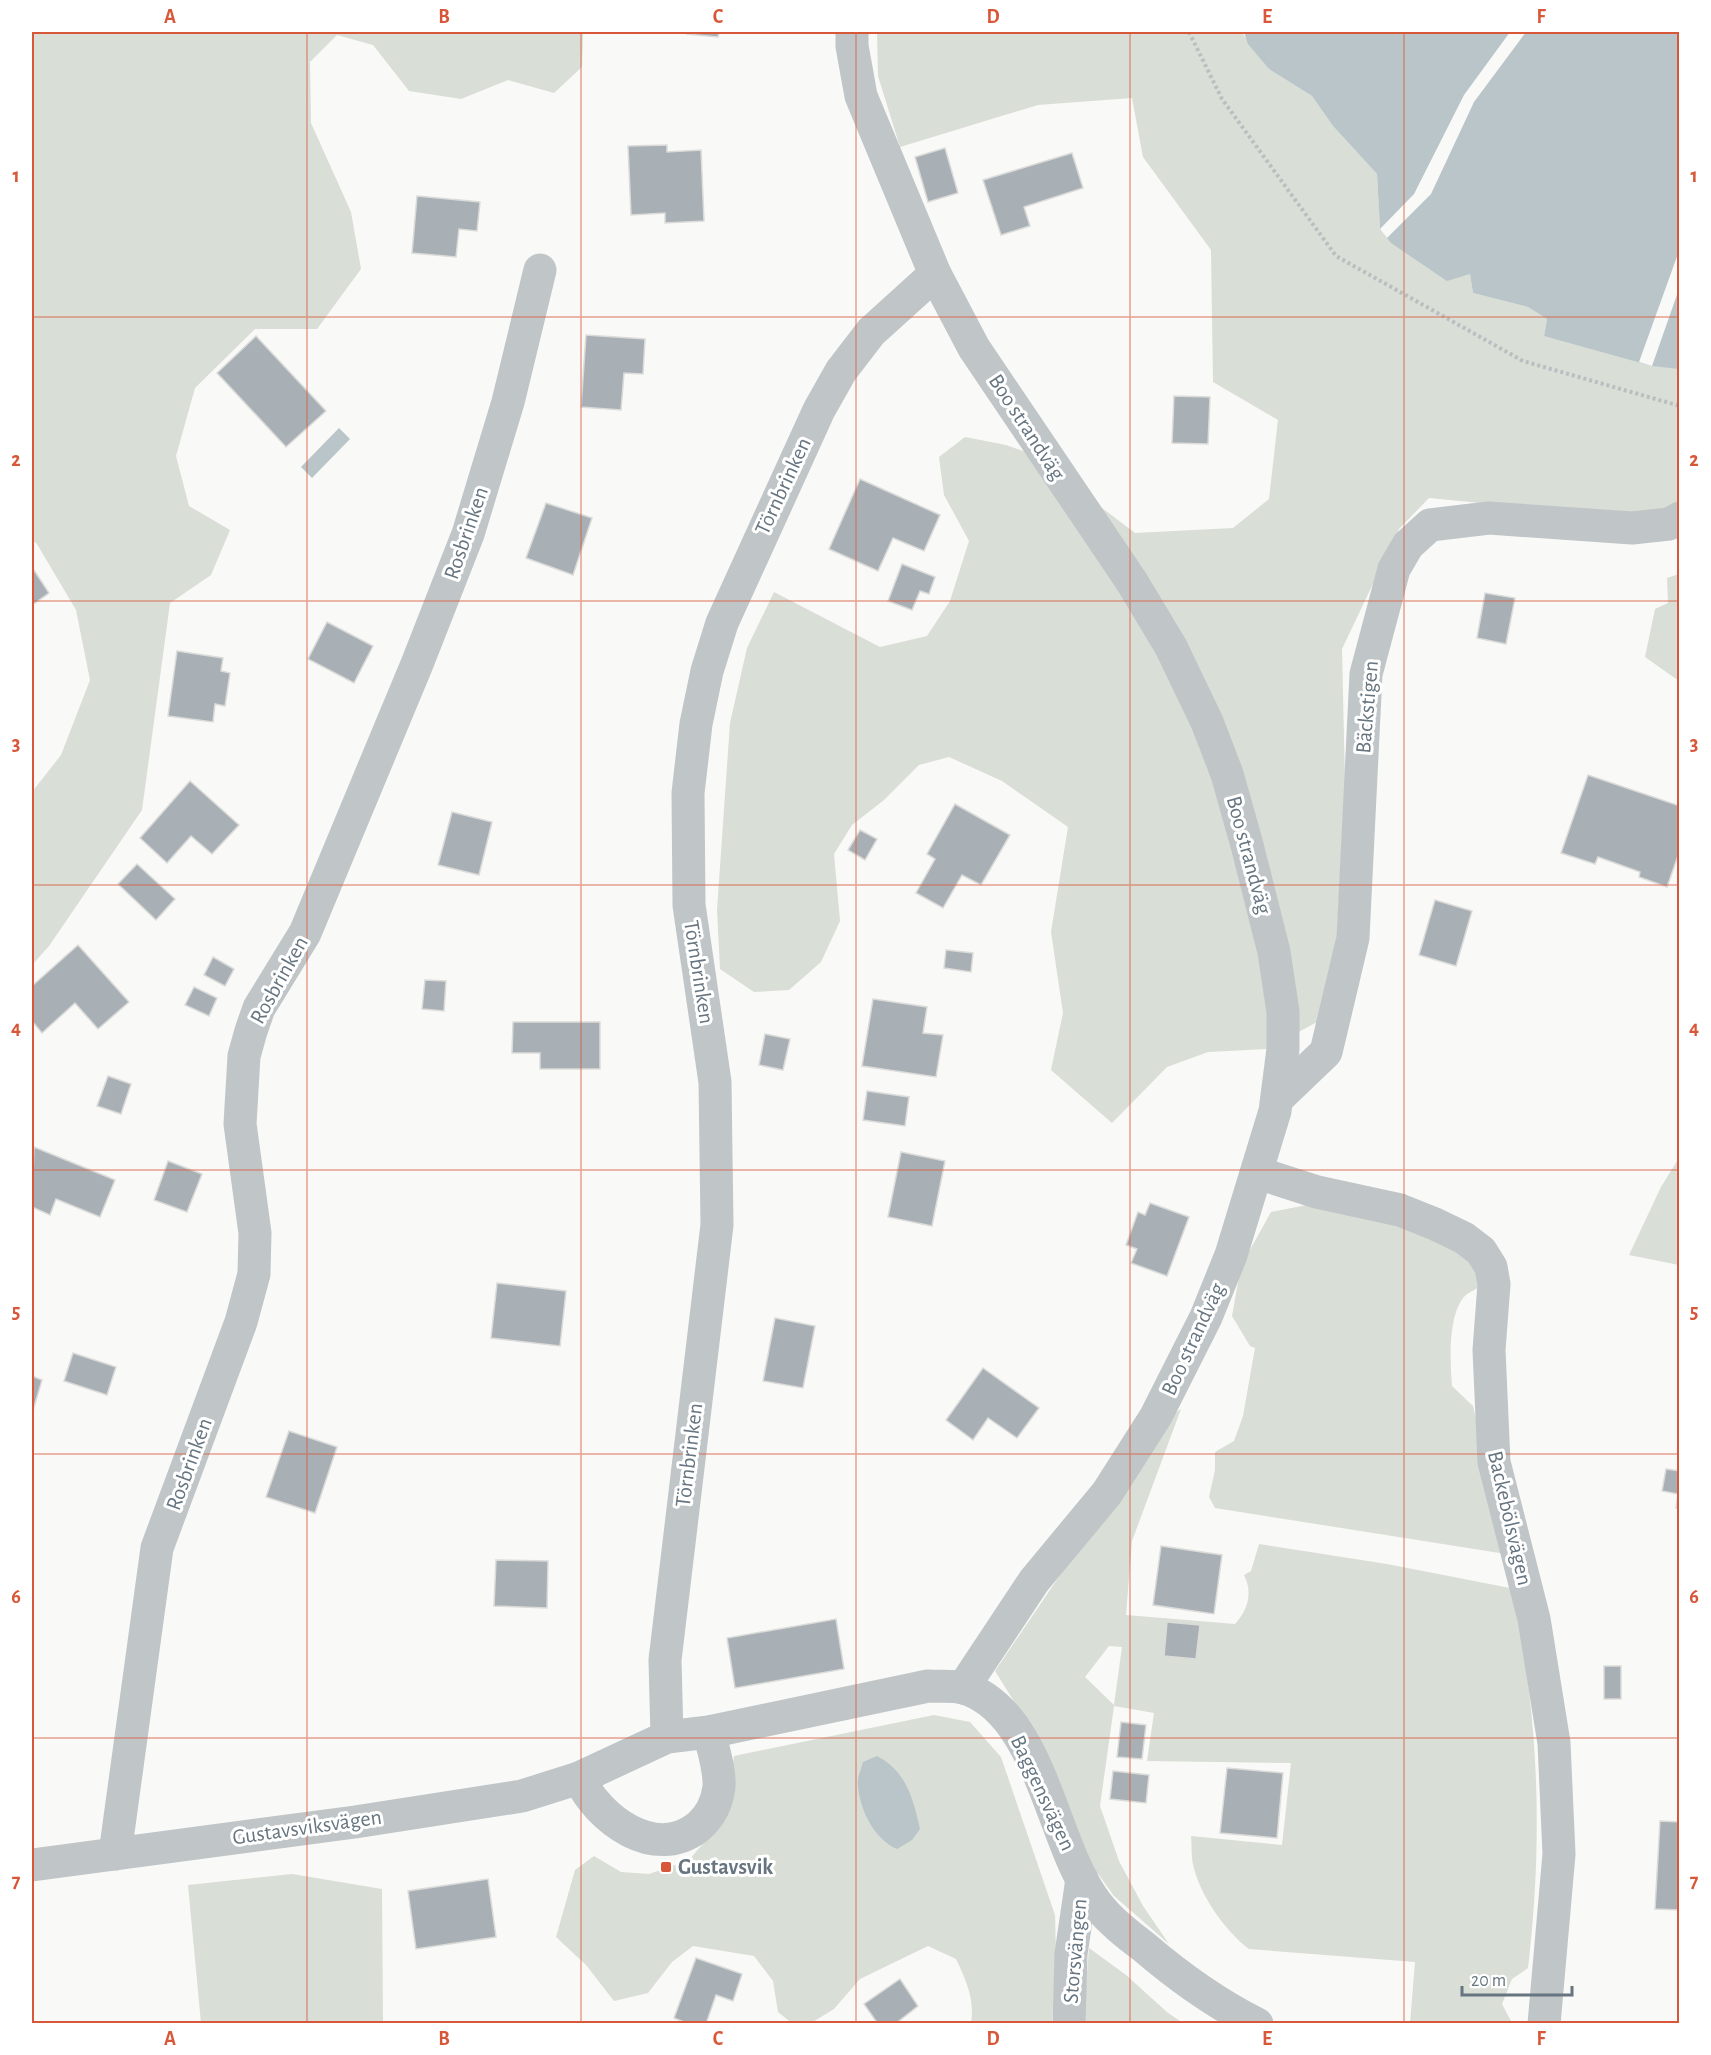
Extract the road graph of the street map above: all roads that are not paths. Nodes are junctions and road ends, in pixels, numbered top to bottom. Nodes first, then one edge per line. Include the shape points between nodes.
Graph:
1 (852, 32) edge
2 (540, 270) dead end
3 (935, 274) junction
4 (1680, 518) edge
5 (1278, 1098) junction
6 (1258, 1173) junction
7 (963, 1688) junction
8 (709, 1732) junction
9 (668, 1737) junction
10 (579, 1778) junction
11 (115, 1854) junction
12 (32, 1865) edge
13 (1082, 1879) junction
14 (1070, 2024) edge
15 (1257, 2024) edge
16 (1544, 2024) edge

1 - 3 street, Boo strandväg via 861,96
2 - 11 street, Rosbrinken via 508,402 455,566 305,933 259,1008 250,1031 244,1056 240,1124 255,1233 254,1274 241,1322 157,1548
3 - 5 street, Boo strandväg via 974,348 1132,582 1171,647 1207,722 1227,774 1274,952 1283,1012
3 - 9 street, Törnbrinken via 871,332 841,371 819,410 722,623 706,671 696,724 688,793 688,894 715,1082 717,1225 666,1648
4 - 5 street, Bäckstigen via 1669,524 1632,528 1489,518 1430,525 1408,546 1394,569 1366,674 1353,938 1326,1052
5 - 6 street, Boo strandväg
6 - 7 street, Boo strandväg via 1232,1254 1206,1317 1156,1416 1107,1493 1034,1581
6 - 16 street, Backebölsvägen via 1317,1192 1400,1210 1435,1224 1481,1251 1491,1267 1494,1284 1489,1350 1494,1462 1534,1619 1554,1743 1559,1854
7 - 8 street, Baggensvägen via 928,1686
7 - 13 street, Baggensvägen via 987,1699 1001,1712 1028,1751
8 - 9 street, Baggensvägen
8 - 10 street via 719,1785 716,1803 708,1819 688,1835 668,1841 621,1826 588,1797
9 - 10 street, Gustavsviksvägen
10 - 11 street, Gustavsviksvägen via 522,1796
11 - 12 street, Gustavsviksvägen
13 - 14 street, Storsvängen via 1071,1954
13 - 15 street, Baggensvägen via 1113,1922 1183,1980

